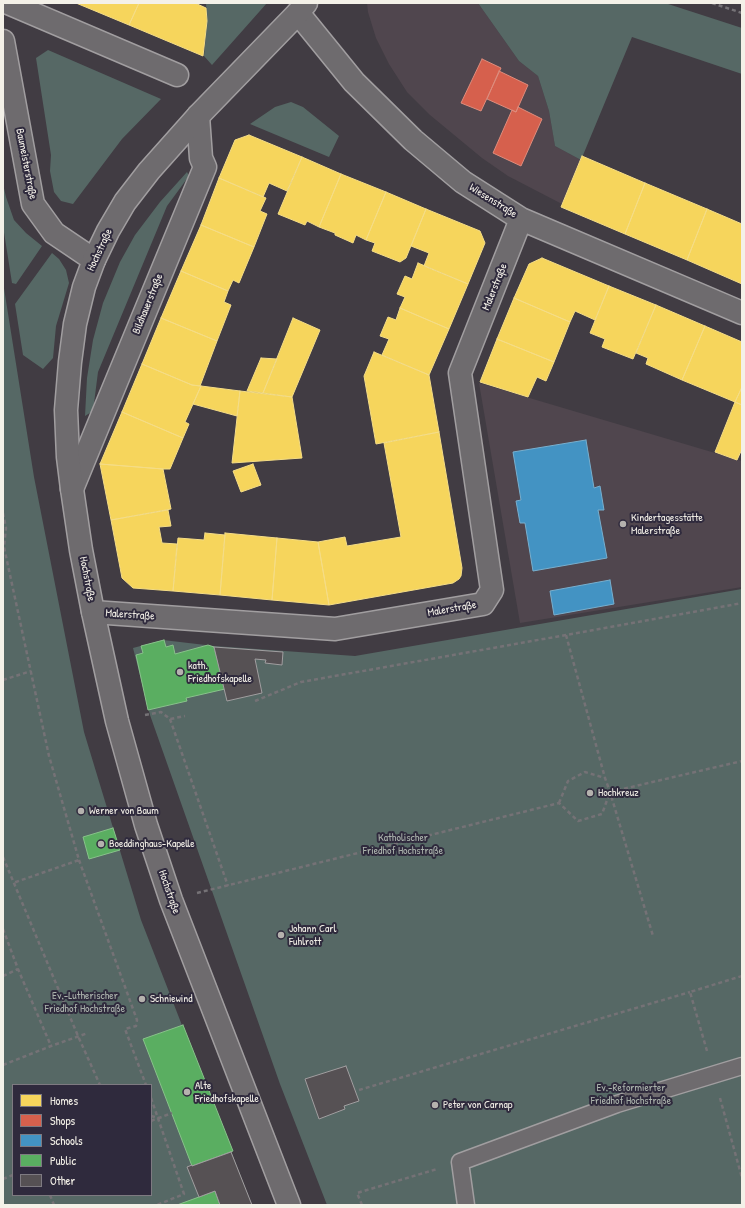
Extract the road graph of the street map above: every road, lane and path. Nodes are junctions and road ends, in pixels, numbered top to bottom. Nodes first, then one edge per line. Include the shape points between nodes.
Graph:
1 (8, 3) edge
2 (712, 3) edge
3 (302, 8) edge
4 (742, 13) edge
5 (3, 41) edge
6 (177, 75) dead end
7 (198, 116) junction
8 (521, 219) junction
9 (94, 260) junction
10 (742, 313) edge
11 (72, 489) junction
12 (3, 513) edge
13 (4, 547) edge
14 (742, 603) edge
15 (93, 612) junction
16 (566, 635) junction
17 (31, 671) junction
18 (3, 680) edge
19 (255, 701) dead end
20 (185, 716) dead end
21 (170, 719) junction
22 (117, 721) junction
23 (742, 760) edge
24 (605, 778) junction
25 (610, 792) junction
26 (559, 804) junction
27 (3, 857) edge
28 (79, 860) junction
29 (4, 863) edge
30 (13, 882) junction
31 (228, 886) junction
32 (171, 900) junction
33 (3, 929) edge
34 (653, 936) dead end
35 (18, 970) junction
36 (3, 976) edge
37 (742, 976) edge
38 (690, 992) junction
39 (88, 1033) dead end
40 (78, 1036) junction
41 (51, 1046) junction
42 (3, 1065) edge
43 (742, 1066) edge
44 (713, 1074) junction
45 (100, 1084) edge
46 (146, 1084) edge
47 (359, 1090) dead end
48 (152, 1100) edge
49 (172, 1113) dead end
50 (152, 1116) edge
51 (159, 1118) junction
52 (152, 1121) edge
53 (460, 1162) junction
54 (742, 1178) edge
55 (157, 1205) edge
56 (288, 1205) edge
57 (362, 1205) edge
58 (466, 1205) edge

1 - 6 street
2 - 4 path
3 - 7 street, Hochstraße
3 - 8 street, Wiesenstraße via 354,82 413,140 463,182
5 - 9 street, Baumeisterstraße via 33,204 54,233
7 - 9 street, Hochstraße via 149,171 126,202
7 - 11 street, Bildhauerstraße via 201,158 205,167
8 - 10 street, Wiesenstraße
8 - 15 street, Malerstraße via 460,374 492,590 483,604 335,629
9 - 11 street, Hochstraße via 75,324 70,362 66,410
11 - 15 street, Hochstraße
12 - 13 path via 6,528
13 - 17 path
14 - 16 path
15 - 22 street, Hochstraße
16 - 19 path via 301,682
16 - 24 path
17 - 18 path
17 - 28 path via 49,756
20 - 21 path
21 - 22 path via 161,712
21 - 31 path
22 - 32 street, Hochstraße via 146,825
23 - 25 path
24 - 25 path
24 - 26 path via 585,772 568,781
25 - 26 path via 602,814 578,821
25 - 34 path
26 - 31 path
27 - 29 path
28 - 30 path
28 - 46 path via 137,1020 136,1026 125,1029
29 - 30 path
30 - 40 path
31 - 32 path
32 - 56 street, Hochstraße
33 - 35 path
35 - 36 path
35 - 41 path
37 - 38 path
38 - 44 path
38 - 47 path
39 - 40 path
40 - 41 path
40 - 45 path
41 - 42 path
43 - 44 lane
44 - 53 lane via 617,1104
44 - 54 path
48 - 51 path
49 - 51 path
50 - 51 path
51 - 52 path
51 - 55 path via 184,1194
53 - 57 path via 357,1193
53 - 58 lane

